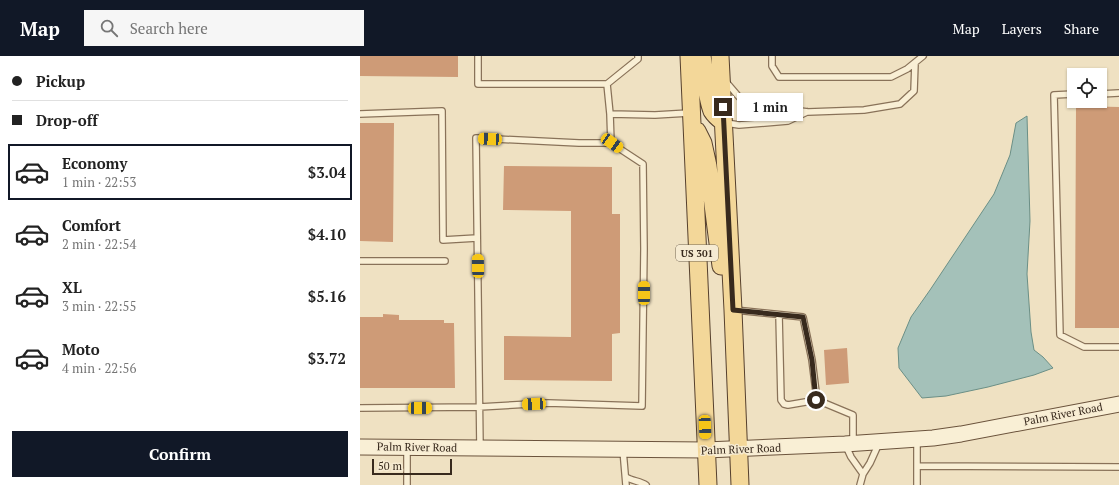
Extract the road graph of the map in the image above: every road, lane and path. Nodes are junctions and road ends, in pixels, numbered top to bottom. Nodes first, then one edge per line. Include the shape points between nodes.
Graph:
1 (478, 56) edge
2 (638, 56) edge
3 (689, 56) edge
4 (702, 56) edge
5 (720, 56) edge
6 (772, 56) edge
7 (923, 56) edge
8 (914, 63) junction
9 (722, 76) junction
10 (607, 84) junction
11 (1119, 93) edge
12 (1067, 94) edge
13 (1107, 94) edge
14 (808, 112) junction
15 (360, 114) edge
16 (610, 114) junction
17 (691, 117) junction
18 (723, 122) junction
19 (612, 143) junction
20 (477, 238) junction
21 (360, 261) edge
22 (445, 261) dead end
23 (733, 310) junction
24 (779, 315) junction
25 (1119, 347) edge
26 (816, 400) junction
27 (1119, 404) edge
28 (479, 407) junction
29 (360, 408) edge
30 (917, 439) junction
31 (880, 442) junction
32 (849, 444) junction
33 (360, 447) edge
34 (407, 447) junction
35 (480, 448) junction
36 (623, 449) junction
37 (738, 449) junction
38 (706, 450) junction
39 (917, 466) junction
40 (1119, 467) edge
41 (863, 474) junction
42 (626, 477) junction
43 (633, 483) edge
44 (407, 485) edge
45 (626, 485) edge
46 (637, 485) edge
47 (646, 485) edge
48 (708, 485) edge
49 (740, 485) edge
50 (860, 485) edge
51 (917, 485) edge

1 - 10 lane via 478,84
2 - 10 lane
3 - 17 main road, US 301
4 - 18 main road via 712,111
5 - 9 main road, US 301
6 - 8 lane via 772,66 779,77 891,77
7 - 8 lane
8 - 14 lane via 914,91 900,104 864,110
9 - 14 lane via 739,97 754,105
9 - 18 main road, US 301
10 - 16 lane
11 - 13 lane
12 - 25 lane via 1054,95 1060,335 1084,347
14 - 18 lane via 788,120 739,125
15 - 20 lane via 442,112 444,240
16 - 17 lane
16 - 19 lane
17 - 23 main road via 703,143 720,263
17 - 38 main road, US 301
18 - 23 main road, US 301
19 - 20 lane via 476,138
19 - 28 lane via 643,164 642,406 548,403
20 - 28 lane
21 - 22 lane
23 - 24 lane
23 - 37 main road, US 301
24 - 26 lane via 803,317 812,360
24 - 26 lane via 782,400 788,405
26 - 32 lane via 853,415
27 - 30 street, Palm River Road via 961,434
28 - 29 lane
28 - 35 lane
30 - 31 street, Palm River Road
30 - 39 lane
31 - 32 street, Palm River Road
31 - 41 lane
32 - 37 street, Palm River Road
32 - 41 lane via 851,457
33 - 34 street, Palm River Road
34 - 35 street, Palm River Road
34 - 44 lane
35 - 36 street, Palm River Road
36 - 38 street, Palm River Road
36 - 42 lane
37 - 38 street, Palm River Road
37 - 49 main road, US 301
38 - 48 main road, US 301
39 - 40 lane
39 - 51 lane
41 - 50 lane
42 - 43 lane
42 - 45 lane
43 - 46 lane
43 - 47 lane

